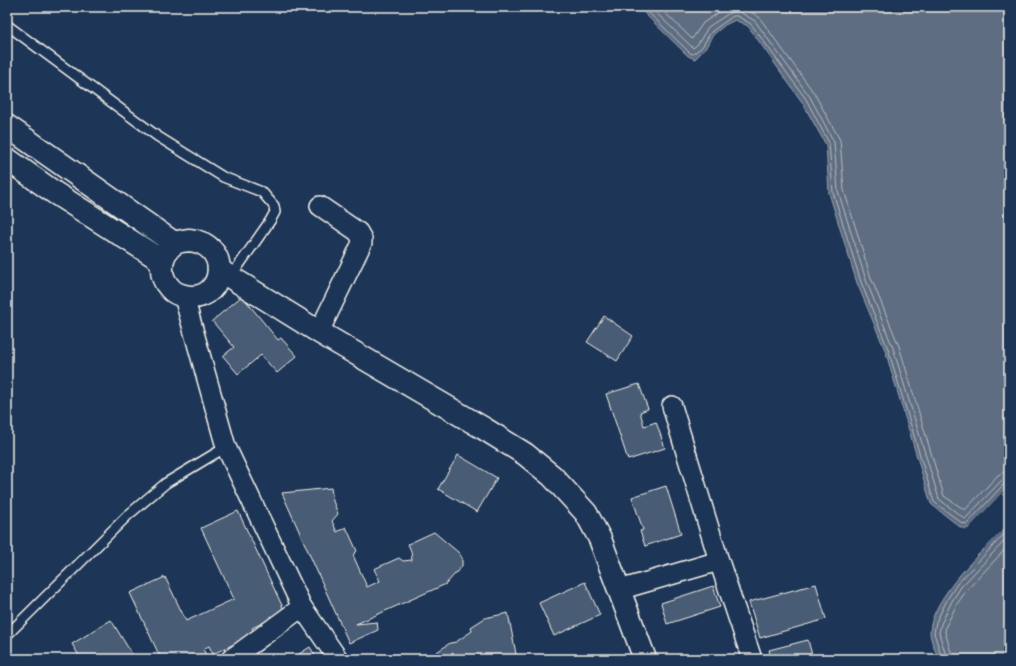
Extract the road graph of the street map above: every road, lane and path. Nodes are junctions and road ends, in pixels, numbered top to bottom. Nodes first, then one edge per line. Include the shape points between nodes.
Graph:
1 (7, 25) edge
2 (7, 126) edge
3 (7, 159) edge
4 (320, 206) dead end
5 (174, 243) junction
6 (162, 261) junction
7 (225, 274) junction
8 (184, 296) junction
9 (319, 332) junction
10 (672, 406) dead end
11 (226, 447) junction
12 (719, 561) junction
13 (619, 590) junction
14 (302, 607) junction
15 (7, 635) edge
16 (231, 659) edge
17 (338, 659) edge
18 (645, 659) edge
19 (752, 659) edge

1 - 7 lane via 157,136 223,178 262,192 270,200 275,212 270,221
2 - 5 street
3 - 6 street via 55,193
4 - 9 street via 358,232 362,243
5 - 6 street
5 - 7 street via 189,240 207,245 214,252
6 - 8 street via 162,274 168,286 175,293
7 - 8 street via 204,294
7 - 9 street
8 - 11 street
9 - 13 street via 483,428 525,454 552,476 586,513 600,539
10 - 12 street
11 - 14 street
11 - 15 lane via 166,483 127,516
12 - 13 street
12 - 19 street
13 - 18 street
14 - 16 street
14 - 17 street

